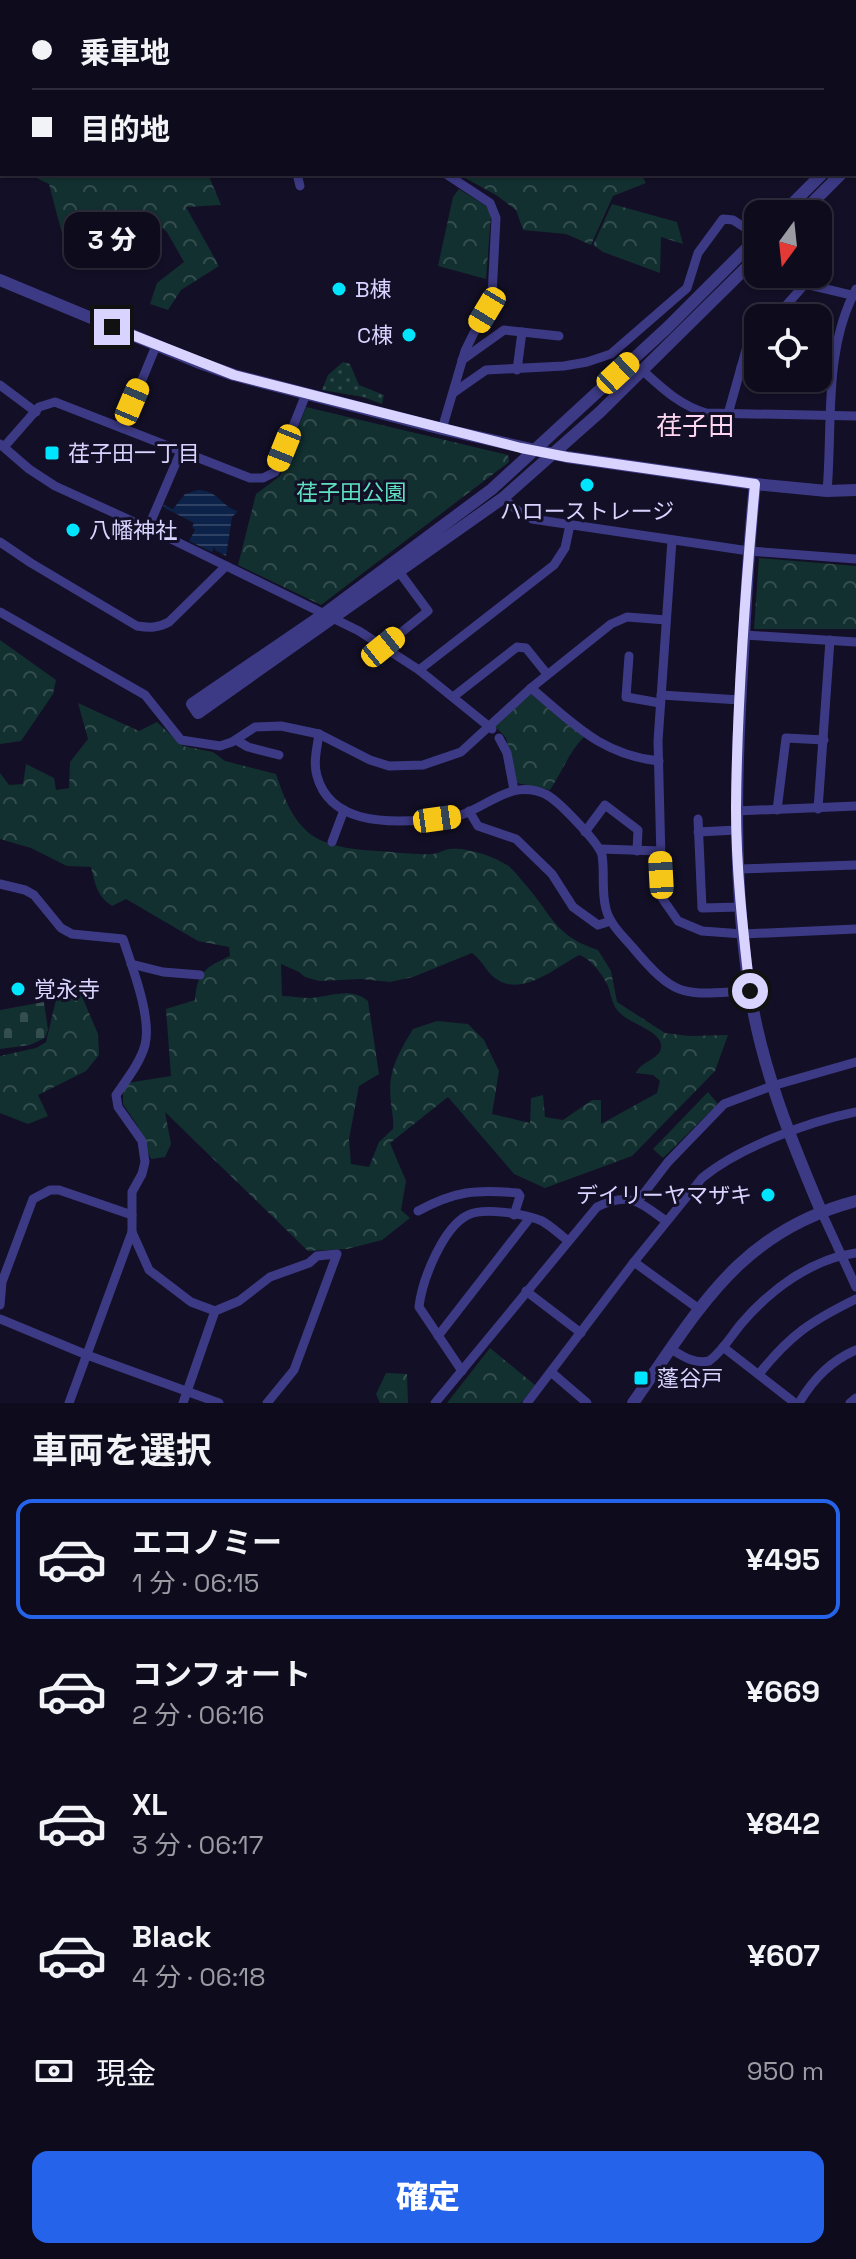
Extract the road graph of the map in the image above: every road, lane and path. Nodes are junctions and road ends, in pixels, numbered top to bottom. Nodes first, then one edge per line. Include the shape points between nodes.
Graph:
1 (298, 176) edge
2 (449, 176) edge
3 (820, 176) edge
4 (839, 176) edge
5 (300, 186) dead end
6 (796, 200) edge
7 (815, 200) edge
8 (744, 227) edge
9 (744, 251) edge
10 (744, 270) edge
11 (0, 280) edge
12 (801, 288) edge
13 (825, 288) edge
14 (855, 294) edge
15 (787, 304) edge
16 (522, 332) junction
17 (559, 336) dead end
18 (156, 346) junction
19 (744, 357) edge
20 (462, 360) junction
21 (741, 367) junction
22 (744, 367) edge
23 (517, 370) junction
24 (642, 370) junction
25 (832, 372) edge
26 (0, 385) edge
27 (831, 392) edge
28 (453, 393) junction
29 (306, 394) junction
30 (36, 412) junction
31 (728, 414) junction
32 (829, 416) junction
33 (856, 416) edge
34 (122, 428) junction
35 (442, 429) junction
36 (2, 445) edge
37 (181, 451) junction
38 (536, 451) junction
39 (553, 454) junction
40 (755, 484) junction
41 (856, 490) edge
42 (827, 491) junction
43 (503, 498) junction
44 (570, 525) junction
45 (148, 528) junction
46 (672, 540) junction
47 (0, 542) edge
48 (749, 551) junction
49 (856, 559) edge
50 (226, 566) junction
51 (400, 573) junction
52 (0, 612) edge
53 (330, 616) junction
54 (666, 620) junction
55 (744, 635) junction
56 (830, 640) junction
57 (856, 642) edge
58 (383, 647) junction
59 (629, 656) dead end
60 (419, 670) junction
61 (547, 674) junction
62 (531, 688) junction
63 (453, 697) junction
64 (661, 699) junction
65 (740, 700) junction
66 (490, 728) junction
67 (319, 734) junction
68 (499, 738) dead end
69 (236, 740) junction
70 (824, 740) junction
71 (279, 755) dead end
72 (659, 761) junction
73 (514, 790) junction
74 (856, 806) edge
75 (818, 809) junction
76 (344, 810) junction
77 (777, 810) junction
78 (469, 811) junction
79 (736, 811) junction
80 (698, 819) dead end
81 (737, 830) junction
82 (585, 832) junction
83 (698, 832) junction
84 (332, 842) dead end
85 (600, 849) junction
86 (637, 851) junction
87 (660, 851) junction
88 (856, 865) edge
89 (739, 869) junction
90 (0, 884) edge
91 (741, 907) junction
92 (611, 921) junction
93 (856, 929) edge
94 (743, 934) junction
95 (131, 964) junction
96 (200, 975) dead end
97 (750, 991) junction
98 (856, 1062) edge
99 (772, 1086) junction
100 (856, 1112) edge
101 (788, 1134) junction
102 (638, 1201) junction
103 (856, 1201) edge
104 (418, 1211) dead end
105 (821, 1211) junction
106 (132, 1215) junction
107 (514, 1215) junction
108 (529, 1219) junction
109 (666, 1221) junction
110 (132, 1232) junction
111 (567, 1240) junction
112 (856, 1253) edge
113 (841, 1255) junction
114 (634, 1262) junction
115 (856, 1287) edge
116 (526, 1291) junction
117 (856, 1299) edge
118 (0, 1305) edge
119 (699, 1309) junction
120 (215, 1311) junction
121 (0, 1319) edge
122 (581, 1333) junction
123 (438, 1336) junction
124 (723, 1347) junction
125 (671, 1349) junction
126 (856, 1350) edge
127 (87, 1355) junction
128 (462, 1371) junction
129 (551, 1372) junction
130 (759, 1374) junction
131 (187, 1392) junction
132 (856, 1398) edge
133 (69, 1403) edge
134 (183, 1403) edge
135 (219, 1403) edge
136 (267, 1403) edge
137 (435, 1403) edge
138 (527, 1403) edge
139 (587, 1403) edge
140 (633, 1403) edge
141 (797, 1403) edge
142 (850, 1403) edge

1 - 5 street
2 - 20 street via 490,203 496,218 492,296
3 - 6 street
4 - 7 street
8 - 23 street via 723,219 698,253 687,288 611,354
9 - 38 street
10 - 24 street
11 - 18 street
12 - 15 street
13 - 14 street
14 - 25 street
16 - 17 street
16 - 20 street via 504,330
16 - 23 street
18 - 29 street
18 - 34 street
19 - 21 street
20 - 28 street
21 - 22 street
21 - 31 street
23 - 28 street via 486,370
24 - 31 street via 683,404
24 - 39 street
26 - 30 street
27 - 32 street
28 - 35 street
29 - 35 street
29 - 37 street via 275,472 263,478 250,478
30 - 34 street via 55,402
30 - 36 street
31 - 32 street
32 - 33 street
32 - 42 street
34 - 37 street
35 - 38 street
36 - 45 street via 55,486
37 - 45 street
38 - 39 street
38 - 53 street
39 - 40 street
39 - 43 street
40 - 42 street
40 - 48 street
41 - 42 street
43 - 44 street via 532,519
43 - 51 street
44 - 46 street
44 - 60 street via 554,565
45 - 50 street
46 - 48 street
46 - 54 street
47 - 50 street via 145,627 169,622
48 - 49 street
48 - 55 street
50 - 53 street
51 - 53 street
51 - 58 street via 428,611
52 - 69 street via 145,695 181,740 220,746
53 - 53 street via 198,713 192,704
53 - 58 street
54 - 61 street via 627,617 611,624
54 - 64 street
55 - 56 street
55 - 65 street
56 - 57 street
56 - 70 street
58 - 60 street
59 - 64 street via 626,697
60 - 63 street
61 - 62 street
61 - 63 street via 526,648 517,647
62 - 66 street
62 - 72 street via 598,743 635,759
63 - 66 street
64 - 65 street
64 - 72 street
65 - 79 street
66 - 67 street via 461,752 414,766 370,760
67 - 69 street via 269,725 246,730
67 - 76 street via 317,779
68 - 73 street
69 - 71 street
70 - 75 street
70 - 77 street via 786,738
72 - 87 street
73 - 78 street
73 - 82 street via 547,794
74 - 75 street
75 - 77 street
76 - 78 street via 391,822
76 - 84 street
77 - 79 street
78 - 92 street via 478,826 516,839 552,874 573,907 598,925
79 - 81 street
80 - 83 street
81 - 83 street
81 - 89 street
82 - 85 street
82 - 86 street via 605,805 638,830
83 - 91 street via 702,908
85 - 86 street
85 - 92 street
86 - 87 street
87 - 94 street via 662,898 678,921 702,931
88 - 89 street
89 - 91 street
90 - 95 street via 34,895 72,934 123,939
91 - 94 street
92 - 97 street via 659,979 674,989 693,994
93 - 94 street
94 - 97 street
95 - 96 street
95 - 106 street via 147,1033 138,1061 116,1095 118,1107 142,1141 145,1162 132,1192
97 - 99 street
98 - 99 street
99 - 101 street
99 - 102 street via 724,1104
100 - 101 street
101 - 105 street
101 - 109 street via 715,1167
102 - 109 street
102 - 111 street via 611,1200 597,1207
103 - 105 street
104 - 107 street via 458,1193 483,1189 518,1193
105 - 113 street
105 - 119 street via 753,1250
106 - 110 street
106 - 118 street via 59,1190 40,1194 33,1199 2,1282
107 - 108 street
107 - 123 street via 467,1215 440,1246 419,1307
108 - 111 street
108 - 123 street
109 - 114 street
110 - 120 street via 149,1270 191,1302
110 - 127 street
111 - 116 street
112 - 113 street
113 - 115 street
113 - 124 street via 791,1279 763,1300
114 - 119 street
114 - 122 street
116 - 122 street
116 - 128 street
117 - 130 street via 792,1336
119 - 125 street
120 - 131 street
120 - 136 street via 239,1301 270,1277 317,1256 337,1254 294,1370
121 - 127 street
122 - 129 street
123 - 128 street
124 - 125 street via 715,1358 700,1363
124 - 130 street
125 - 140 street
126 - 141 street via 822,1372
127 - 131 street
127 - 133 street
128 - 137 street
129 - 138 street
129 - 139 street
130 - 141 street
131 - 134 street
131 - 135 street
132 - 142 street

